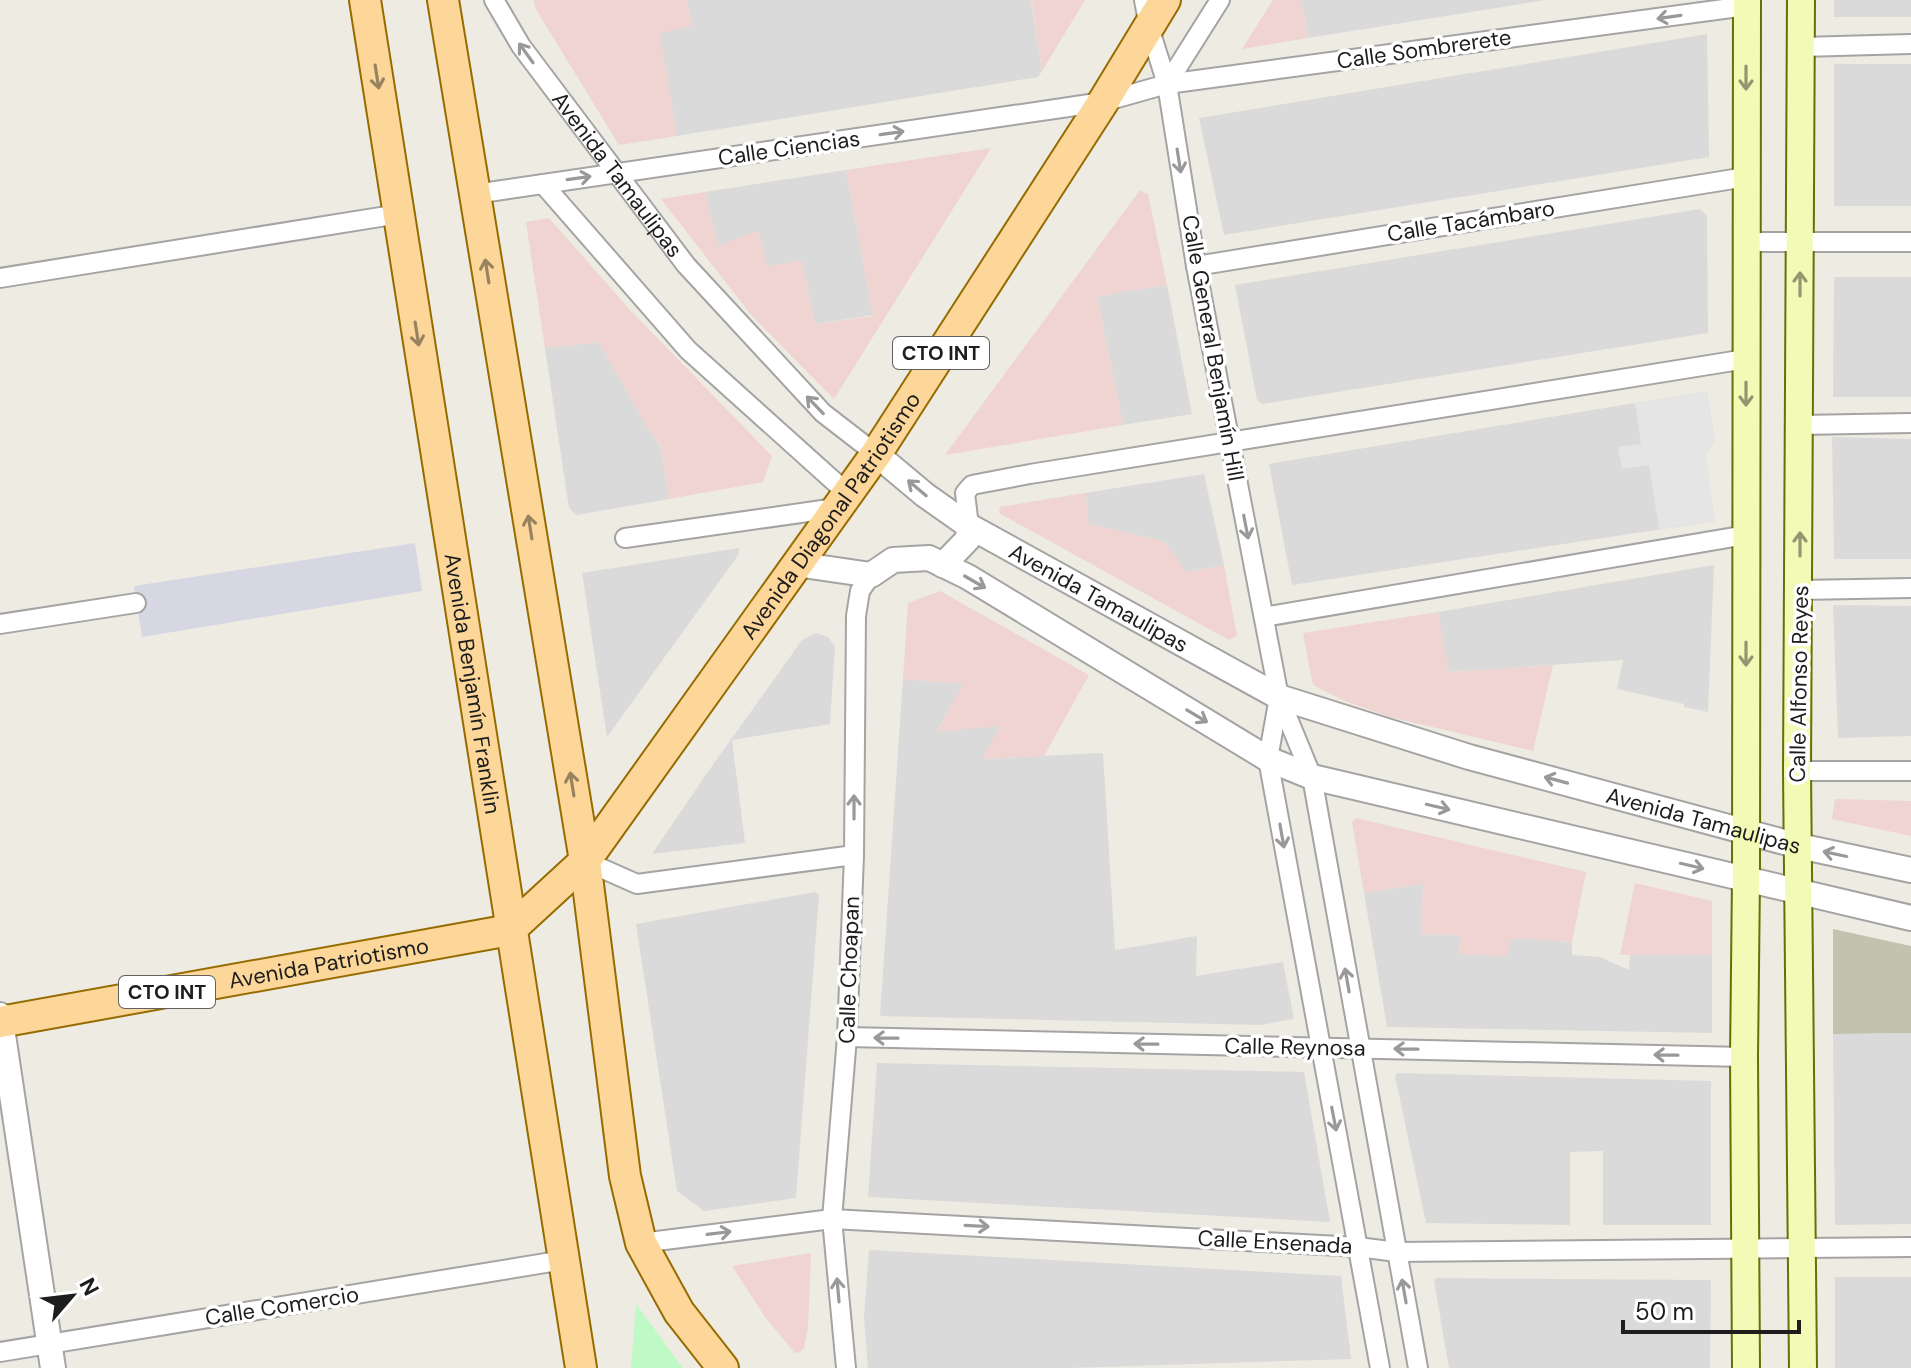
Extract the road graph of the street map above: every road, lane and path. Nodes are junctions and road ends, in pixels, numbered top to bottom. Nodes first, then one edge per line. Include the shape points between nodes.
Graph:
1 (365, 0) edge
2 (443, 0) edge
3 (494, 0) edge
4 (1165, 0) edge
5 (1220, 0) edge
6 (1801, 0) edge
7 (1746, 3) edge
8 (1147, 13) edge
9 (1911, 44) edge
10 (1801, 47) junction
11 (1167, 84) junction
12 (1103, 102) junction
13 (618, 173) junction
14 (1746, 177) junction
15 (543, 184) junction
16 (475, 194) junction
17 (399, 214) junction
18 (1746, 242) junction
19 (1800, 242) junction
20 (1911, 242) edge
21 (1196, 266) junction
22 (0, 278) edge
23 (1746, 359) junction
24 (1911, 423) edge
25 (1800, 425) junction
26 (1230, 443) junction
27 (876, 454) junction
28 (842, 500) junction
29 (969, 526) junction
30 (1746, 535) junction
31 (625, 538) dead end
32 (796, 564) junction
33 (943, 565) junction
34 (871, 575) junction
35 (1911, 588) edge
36 (1800, 590) junction
37 (136, 603) dead end
38 (1264, 617) junction
39 (0, 624) edge
40 (1279, 697) junction
41 (1268, 759) junction
42 (1797, 771) junction
43 (1911, 771) edge
44 (1312, 777) junction
45 (1746, 830) junction
46 (1799, 846) junction
47 (854, 855) junction
48 (585, 861) junction
49 (1911, 870) edge
50 (1746, 879) junction
51 (1798, 893) junction
52 (1911, 918) edge
53 (510, 930) junction
54 (0, 1020) edge
55 (847, 1037) junction
56 (1320, 1047) junction
57 (1359, 1048) junction
58 (1744, 1057) junction
59 (832, 1219) junction
60 (641, 1243) junction
61 (1358, 1247) junction
62 (1911, 1247) edge
63 (1803, 1248) junction
64 (1746, 1249) junction
65 (1397, 1252) junction
66 (564, 1260) junction
67 (0, 1352) edge
68 (51, 1356) edge
69 (581, 1368) edge
70 (723, 1368) edge
71 (846, 1368) edge
72 (1380, 1368) edge
73 (1418, 1368) edge
74 (1746, 1368) edge
75 (1803, 1368) edge

1 -> 17 main road, Avenida Benjamín Franklin
2 - 16 main road
13 -> 3 street, Avenida Tamaulipas via 521,46
4 - 8 main road, Avenida Diagonal Patriotismo / CTO INT
5 - 11 street
6 - 10 main road, Calle Alfonso Reyes
7 -> 11 street, Calle Sombrerete
7 -> 14 main road
8 - 11 street, Calle General Benjamín Hill
8 - 12 main road, Avenida Diagonal Patriotismo / CTO INT
9 - 10 street
10 - 19 main road, Calle Alfonso Reyes
11 - 12 street, Calle Sombrerete
11 -> 21 street, Calle General Benjamín Hill
13 -> 12 street, Calle Ciencias
12 - 27 main road, Avenida Diagonal Patriotismo / CTO INT
15 -> 13 street, Calle Ciencias
27 -> 13 street, Avenida Tamaulipas via 823,413 686,265
14 - 18 main road
14 - 21 street, Calle Tacámbaro
15 - 16 street, Calle Ciencias
15 - 28 street via 688,350
48 -> 16 main road
17 - 22 street
17 -> 53 main road, Avenida Benjamín Franklin
18 - 19 street
18 - 23 main road
19 - 20 street
25 -> 19 main road, Calle Alfonso Reyes
21 - 26 street, Calle General Benjamín Hill
23 - 26 street
23 -> 30 main road
24 - 25 street
36 -> 25 main road, Calle Alfonso Reyes
26 - 29 street via 972,485 965,493
26 -> 38 street, Calle General Benjamín Hill
27 - 28 main road, Avenida Diagonal Patriotismo / CTO INT
29 -> 27 street, Avenida Tamaulipas
28 - 31 street
28 - 32 main road, Avenida Diagonal Patriotismo / CTO INT
29 - 33 street via 968,539
29 - 40 street, Avenida Tamaulipas
30 - 38 street
30 -> 45 main road
32 - 34 street
32 - 48 main road, Avenida Diagonal Patriotismo / CTO INT
33 - 34 street, Avenida Tamaulipas via 929,558 893,560
33 -> 41 street, Avenida Tamaulipas
47 -> 34 street, Calle Choapan via 856,616 860,591
35 - 36 street
36 - 42 main road, Calle Alfonso Reyes
37 - 39 street
38 - 40 street, Calle General Benjamín Hill
40 - 41 street, Calle General Benjamín Hill
40 - 44 street, Calle General Benjamín Hill
45 -> 40 street, Avenida Tamaulipas via 1469,757
41 - 44 street, Avenida Tamaulipas
41 -> 56 street, Calle General Benjamín Hill
42 - 43 street
42 - 46 main road, Calle Alfonso Reyes
44 -> 50 street, Avenida Tamaulipas
57 -> 44 street, Calle General Benjamín Hill
45 - 46 street, Avenida Tamaulipas
45 - 50 main road
49 -> 46 street, Avenida Tamaulipas
46 - 51 main road, Calle Alfonso Reyes
47 - 48 street via 637,884
47 - 55 street, Calle Choapan
48 - 53 main road, CTO INT
48 - 60 main road via 625,1176
50 - 51 street, Avenida Tamaulipas
50 - 58 main road
51 - 52 street, Avenida Tamaulipas
51 - 63 main road, Calle Alfonso Reyes
53 - 54 main road, Avenida Patriotismo / CTO INT
53 - 66 main road, Avenida Benjamín Franklin
54 - 68 street
56 -> 55 street, Calle Reynosa
55 - 59 street, Calle Choapan
56 - 57 street, Calle Reynosa
56 -> 61 street, Calle General Benjamín Hill
58 -> 57 street, Calle Reynosa
57 - 65 street, Calle General Benjamín Hill
58 - 64 main road
60 -> 59 street, Calle Ensenada
59 -> 61 street, Calle Ensenada
71 -> 59 street, Calle Choapan
60 - 70 main road via 679,1312
61 - 65 street, Calle Ensenada
61 - 72 street, Calle General Benjamín Hill
62 - 63 street, Calle Ensenada
63 - 64 street, Calle Ensenada
63 - 75 main road, Calle Alfonso Reyes
64 - 65 street, Calle Ensenada
64 - 74 main road
73 -> 65 street, Calle General Benjamín Hill
66 - 68 street, Calle Comercio
66 - 69 main road, Avenida Benjamín Franklin
67 - 68 street, Calle Comercio

